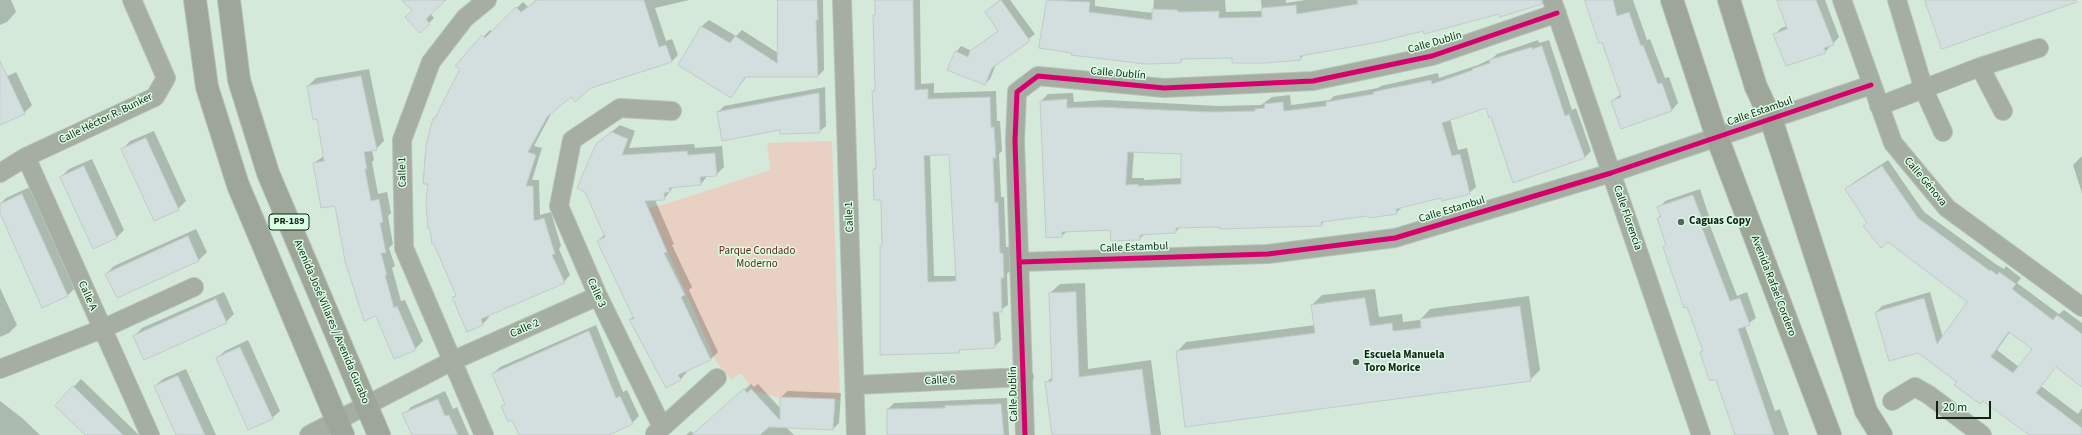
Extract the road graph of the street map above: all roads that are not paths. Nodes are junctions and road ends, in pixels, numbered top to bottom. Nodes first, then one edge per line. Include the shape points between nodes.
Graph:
1 (132, 0) edge
2 (195, 0) edge
3 (228, 0) edge
4 (487, 0) edge
5 (842, 0) edge
6 (1672, 0) edge
7 (1729, 0) edge
8 (1842, 0) edge
9 (1897, 0) edge
10 (1554, 6) edge
11 (2039, 48) dead end
12 (1980, 67) junction
13 (1871, 85) junction
14 (1924, 90) junction
15 (1879, 106) junction
16 (672, 111) dead end
17 (2003, 111) dead end
18 (1771, 119) junction
19 (1943, 132) dead end
20 (1717, 137) junction
21 (26, 157) junction
22 (0, 173) edge
23 (1611, 173) junction
24 (1020, 262) junction
25 (194, 287) dead end
26 (598, 296) junction
27 (2082, 307) edge
28 (102, 329) junction
29 (452, 361) junction
30 (0, 369) edge
31 (1024, 377) junction
32 (717, 378) dead end
33 (856, 384) junction
34 (1892, 402) dead end
35 (366, 406) junction
36 (340, 428) edge
37 (658, 431) edge
38 (150, 435) edge
39 (309, 435) edge
40 (379, 435) edge
41 (484, 435) edge
42 (856, 435) edge
43 (1025, 435) edge
44 (1701, 435) edge
45 (1830, 435) edge
46 (1881, 435) edge
47 (1982, 435) edge

1 - 21 street, Calle Héctor R. Bunker via 166,78 155,97
2 - 36 main road, PR-189 via 207,87 226,150 238,185
3 - 35 main road, Avenida José Villares / Avenida Gurabo / PR-189 via 239,80 268,173
4 - 29 street, Calle 1 via 465,18 431,62 402,140 404,248
5 - 33 street, Calle 1
6 - 20 main road, Avenida Rafael Cordero
7 - 18 main road via 1756,87
8 - 13 street, Calle Génova
9 - 14 street
10 - 23 street, Calle Florencia
10 - 24 street, Calle Dublín via 1432,56 1313,80 1164,88 1038,76 1017,92 1015,141
11 - 12 street
12 - 14 street
12 - 17 street
13 - 15 street, Calle Génova
13 - 18 street, Calle Estambul
14 - 15 street
14 - 19 street
15 - 27 street, Calle Génova via 1893,143 1947,208
16 - 26 street, Calle 3 via 620,108 572,140 559,206
18 - 20 street, Calle Estambul
18 - 46 main road via 1866,411
20 - 23 street, Calle Estambul
20 - 45 main road, Avenida Rafael Cordero
21 - 22 street
21 - 28 street, Calle A
23 - 24 street, Calle Estambul via 1395,238 1268,254
23 - 44 street, Calle Florencia
24 - 31 street, Calle Dublín
25 - 28 street
26 - 29 street, Calle 2
26 - 37 street, Calle 3
28 - 30 street
28 - 38 street, Calle A
29 - 35 street
29 - 41 street, Calle 1
31 - 33 street, Calle 6
31 - 43 street, Calle Dublín
32 - 37 street
33 - 42 street, Calle 1
34 - 47 street via 1915,387 1930,395
35 - 36 street
35 - 40 main road, Avenida José Villares / Avenida Gurabo / PR-189
36 - 39 street

